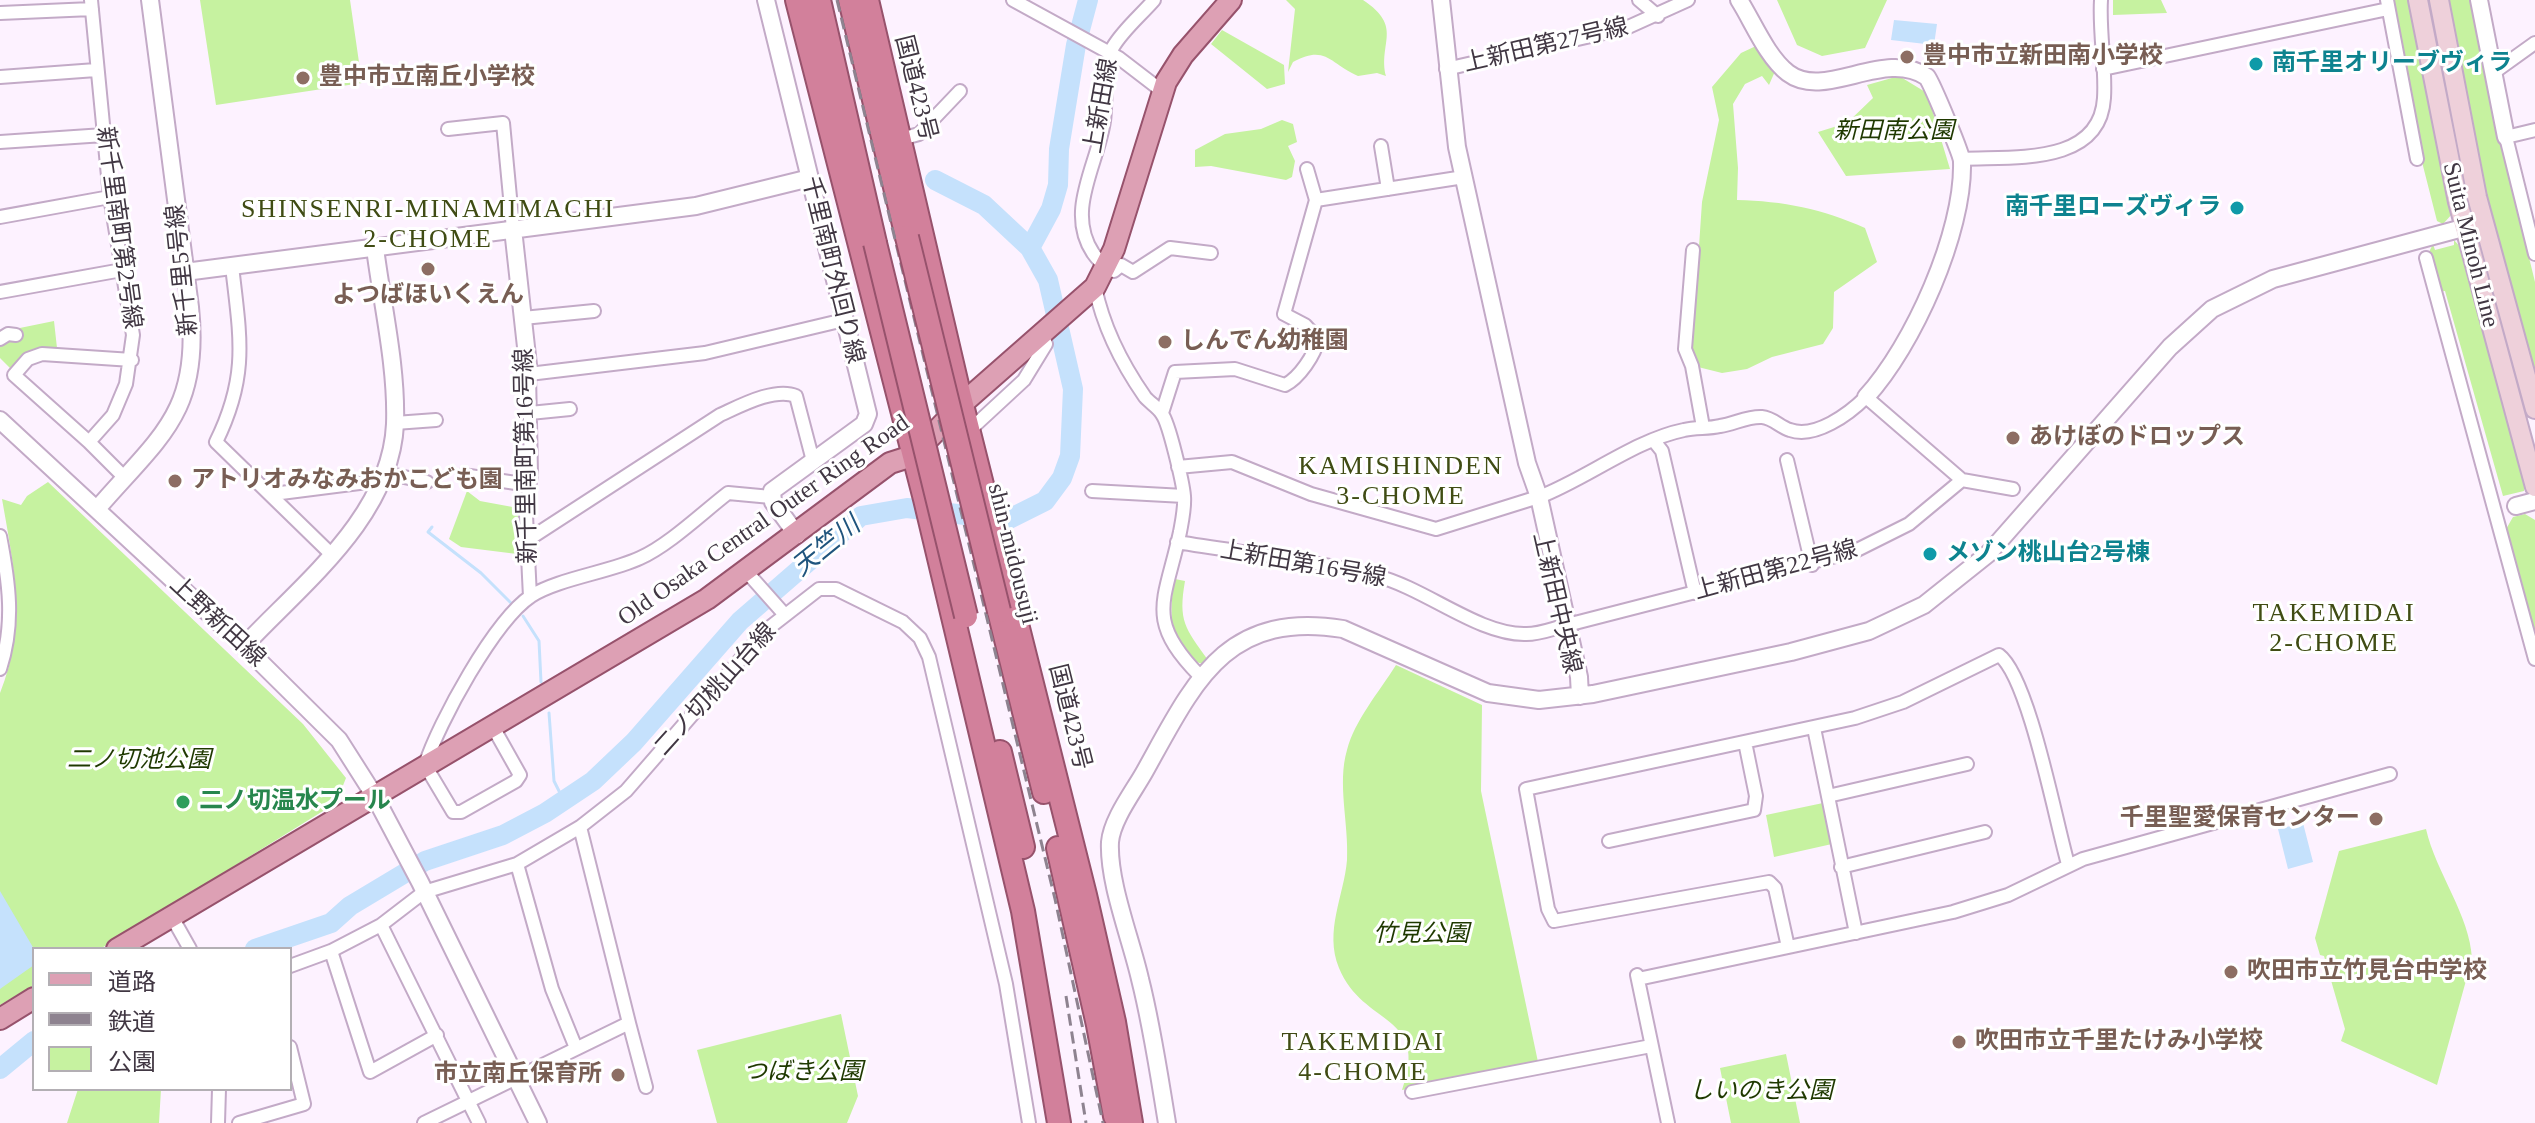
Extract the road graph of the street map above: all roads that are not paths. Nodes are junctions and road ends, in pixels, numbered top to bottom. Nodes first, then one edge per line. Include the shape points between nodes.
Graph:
1 (150, 0) edge
2 (766, 0) edge
3 (797, 0) edge
4 (808, 0) edge
5 (819, 0) edge
6 (850, 0) edge
7 (867, 0) edge
8 (1013, 0) edge
9 (1154, 0) edge
10 (1231, 0) edge
11 (1441, 0) edge
12 (1639, 0) edge
13 (1688, 0) edge
14 (1739, 0) edge
15 (2101, 0) edge
16 (2418, 0) edge
17 (2439, 0) edge
18 (2479, 0) edge
19 (92, 4) edge
20 (2388, 4) edge
21 (0, 13) edge
22 (1658, 16) junction
23 (2535, 43) edge
24 (1111, 53) junction
25 (1446, 69) junction
26 (2103, 69) junction
27 (96, 70) junction
28 (2493, 73) junction
29 (0, 77) edge
30 (960, 91) dead end
31 (1162, 91) junction
32 (839, 94) junction
33 (448, 129) dead end
34 (2535, 130) edge
35 (104, 135) junction
36 (2506, 137) junction
37 (901, 139) junction
38 (0, 142) edge
39 (1381, 146) dead end
40 (1962, 159) junction
41 (2417, 159) dead end
42 (1307, 169) dead end
43 (1464, 177) junction
44 (810, 178) junction
45 (1388, 189) junction
46 (110, 197) junction
47 (1316, 200) junction
48 (0, 217) edge
49 (2484, 222) junction
50 (2464, 227) junction
51 (513, 229) junction
52 (375, 248) junction
53 (1693, 250) dead end
54 (1211, 253) dead end
55 (2535, 254) edge
56 (2426, 258) dead end
57 (232, 266) junction
58 (1112, 266) junction
59 (122, 270) junction
60 (185, 272) junction
61 (1096, 291) junction
62 (0, 292) edge
63 (594, 311) dead end
64 (523, 318) junction
65 (844, 320) junction
66 (1052, 326) junction
67 (16, 335) dead end
68 (0, 339) edge
69 (132, 360) junction
70 (529, 374) junction
71 (1866, 397) junction
72 (963, 403) junction
73 (570, 409) dead end
74 (2535, 409) edge
75 (530, 413) junction
76 (1162, 413) junction
77 (0, 420) edge
78 (436, 420) dead end
79 (395, 423) junction
80 (1703, 427) junction
81 (971, 429) junction
82 (1654, 441) junction
83 (89, 442) junction
84 (912, 456) junction
85 (1787, 460) dead end
86 (813, 461) junction
87 (1178, 467) junction
88 (463, 475) dead end
89 (385, 476) junction
90 (125, 478) junction
91 (1962, 480) junction
92 (427, 482) dead end
93 (529, 485) junction
94 (2535, 487) edge
95 (2013, 489) dead end
96 (1092, 491) dead end
97 (273, 494) junction
98 (1184, 496) junction
99 (771, 497) junction
100 (1535, 498) junction
101 (2535, 501) edge
102 (2516, 506) joint
103 (97, 509) junction
104 (2495, 511) junction
105 (797, 535) junction
106 (0, 536) edge
107 (526, 541) junction
108 (1177, 542) junction
109 (331, 554) junction
110 (1812, 565) junction
111 (745, 570) junction
112 (1695, 593) junction
113 (530, 597) junction
114 (785, 615) junction
115 (1564, 626) junction
116 (244, 646) junction
117 (2535, 659) edge
118 (0, 669) edge
119 (1200, 676) junction
120 (1580, 696) junction
121 (493, 727) junction
122 (1814, 728) junction
123 (1745, 742) junction
124 (1967, 764) dead end
125 (425, 765) junction
126 (2390, 774) dead end
127 (374, 795) junction
128 (1828, 796) junction
129 (1047, 802) junction
130 (1015, 812) junction
131 (580, 827) junction
132 (1985, 832) dead end
133 (1609, 841) dead end
134 (517, 864) junction
135 (2068, 864) junction
136 (1841, 867) junction
137 (422, 887) junction
138 (1085, 895) junction
139 (1023, 911) junction
140 (172, 917) junction
141 (381, 925) junction
142 (1856, 933) junction
143 (120, 947) edge
144 (189, 947) edge
145 (1788, 947) junction
146 (331, 951) junction
147 (292, 965) edge
148 (32, 999) edge
149 (0, 1019) edge
150 (629, 1023) junction
151 (437, 1035) junction
152 (1651, 1046) junction
153 (576, 1048) junction
154 (292, 1055) edge
155 (516, 1077) junction
156 (646, 1087) dead end
157 (219, 1091) edge
158 (1412, 1092) dead end
159 (468, 1102) junction
160 (218, 1123) edge
161 (239, 1123) edge
162 (424, 1123) edge
163 (479, 1123) edge
164 (538, 1123) edge
165 (1029, 1123) edge
166 (1059, 1123) edge
167 (1073, 1123) edge
168 (1116, 1123) edge
169 (1131, 1123) edge
170 (1167, 1123) edge
171 (1668, 1123) edge

1 - 60 street, 新千里5号線
2 - 44 street, 千里南町外回り線
3 - 84 highway
4 - 32 highway
5 - 32 highway
6 - 129 highway, shin-midousuji, bridge
7 - 37 highway, 国道423号
8 - 24 street
9 - 24 street, 上新田線
10 - 31 main road, Old Osaka Central Outer Ring Road via 1183,55
11 - 25 street, 上新田中央線
12 - 22 street
13 - 22 street, 上新田第27号線
14 - 40 street via 1784,69 1798,78 1814,81 1899,67 1927,77
15 - 26 street
16 - 50 main road, Suita Minoh Line
17 - 49 main road, Suita Minoh Line
18 - 28 street
19 - 21 street
19 - 27 street, 新千里南町第2号線
20 - 26 street
20 - 41 street
22 - 25 street, 上新田第27号線 via 1609,33
23 - 28 street
24 - 31 street
24 - 58 street, 上新田線 via 1104,125 1083,194 1090,247
25 - 43 street, 上新田中央線
26 - 40 street via 2102,110 2079,143 2042,155
27 - 29 street
27 - 35 street, 新千里南町第2号線
28 - 36 street
30 - 37 street via 919,134
31 - 58 main road, Old Osaka Central Outer Ring Road
32 - 130 highway, bridge
33 - 51 street, 新千里南町第16号線 via 503,123
34 - 36 street
35 - 38 street
35 - 46 street, 新千里南町第2号線
36 - 55 street
37 - 72 highway, 国道423号
39 - 45 street
40 - 71 street via 1948,237 1927,299 1897,356
42 - 47 street
43 - 45 street
43 - 100 street, 上新田中央線
44 - 51 street via 696,206
44 - 65 street, 千里南町外回り線
45 - 47 street
46 - 48 street
46 - 59 street, 新千里南町第2号線
47 - 76 street via 1284,311 1318,339 1296,378 1285,385 1235,369 1175,372
49 - 50 street
49 - 74 main road, Suita Minoh Line
50 - 94 main road, Suita Minoh Line
50 - 120 street via 2273,279 2212,309 2170,347 1988,554 1906,616 1840,641
51 - 52 street
51 - 64 street, 新千里南町第16号線
52 - 57 street
52 - 79 street
53 - 80 street via 1685,349
54 - 58 street via 1170,248 1133,272
56 - 104 street
57 - 60 street
57 - 97 street via 239,376 216,442
58 - 61 main road, Old Osaka Central Outer Ring Road
59 - 62 street
59 - 69 street, 新千里南町第2号線
60 - 90 street, 新千里5号線 via 192,344 186,388 161,440
61 - 66 main road, Old Osaka Central Outer Ring Road
61 - 76 street via 1103,321 1140,389
63 - 64 street
64 - 70 street, 新千里南町第16号線
65 - 70 street via 705,353
65 - 86 street, 千里南町外回り線 via 868,417
66 - 72 main road, Old Osaka Central Outer Ring Road
66 - 81 street via 1024,380
67 - 68 street
69 - 83 street, 新千里南町第2号線 via 113,415
69 - 83 street via 42,354 28,359 14,375
70 - 75 street, 新千里南町第16号線
71 - 80 street via 1848,413 1813,430 1797,432 1757,417
71 - 91 street
72 - 81 highway, 国道423号
72 - 84 main road, Old Osaka Central Outer Ring Road
73 - 75 street
75 - 93 street, 新千里南町第16号線
76 - 87 street
77 - 103 street, 上野新田線
78 - 79 street
79 - 89 street
80 - 82 street
81 - 138 highway, 国道423号
82 - 100 street
82 - 112 street via 1662,451
83 - 90 street
84 - 105 main road, Old Osaka Central Outer Ring Road via 890,463
84 - 139 highway
85 - 110 street
86 - 99 street, 千里南町外回り線 via 777,486
86 - 107 street via 796,396 754,401 720,415
87 - 98 street
87 - 100 street via 1232,462 1337,503 1436,529
88 - 93 street
89 - 92 street
89 - 97 street
89 - 109 street via 366,513
90 - 103 street, 新千里5号線
91 - 95 street
91 - 110 street, 上新田第22号線 via 1893,534
93 - 107 street, 新千里南町第16号線
96 - 98 street
97 - 109 street
98 - 108 street
99 - 105 street
99 - 113 street via 728,493 639,559
100 - 115 street, 上新田中央線
101 - 102 street
102 - 104 street
103 - 116 street, 上野新田線
104 - 117 street
105 - 111 main road, Old Osaka Central Outer Ring Road
106 - 118 street via 10,591
107 - 113 street, 新千里南町第16号線
108 - 115 street, 上新田第16号線 via 1390,580 1506,632 1530,634
108 - 119 street via 1163,622 1175,650
109 - 116 street
110 - 112 street, 上新田第22号線
111 - 114 street
111 - 121 main road, Old Osaka Central Outer Ring Road via 620,653
112 - 115 street, 上新田第22号線
113 - 125 street via 506,622 452,706
114 - 131 street, 二ノ切桃山台線 via 765,631 626,791
114 - 165 street, 二ノ切桃山台線 via 819,589 836,589 903,622 920,638 1002,969
115 - 120 street, 上新田中央線
116 - 127 street, 上野新田線 via 339,740
119 - 120 street via 1250,638 1280,628 1317,625 1362,635 1488,693 1539,700
119 - 170 street via 1114,828 1110,844
121 - 125 main road, Old Osaka Central Outer Ring Road
121 - 125 street via 520,775 461,812 453,812
122 - 123 street
122 - 128 street
122 - 135 street via 1892,706 1989,657 2001,656 2023,698
123 - 133 street via 1754,810
123 - 145 street via 1536,784 1526,789 1525,797 1554,921 1769,882 1775,888
124 - 128 street
125 - 127 main road, Old Osaka Central Outer Ring Road
126 - 135 street
127 - 137 street, 上野新田線
127 - 140 main road, Old Osaka Central Outer Ring Road
128 - 136 street
129 - 138 highway
129 - 168 highway, shin-midousuji
130 - 139 highway
130 - 167 highway via 1060,1029
131 - 134 street, 二ノ切桃山台線
131 - 150 street
132 - 136 street
134 - 137 street, 二ノ切桃山台線
134 - 153 street via 552,989
135 - 142 street via 1985,903
136 - 142 street
137 - 141 street, 二ノ切桃山台線
137 - 155 street
138 - 169 highway, 国道423号
139 - 166 highway
140 - 143 main road, Old Osaka Central Outer Ring Road
140 - 144 street
141 - 146 street, 二ノ切桃山台線
141 - 151 street
142 - 145 street
145 - 152 street via 1638,977
146 - 147 street, 二ノ切桃山台線
146 - 151 street via 370,1072
148 - 149 main road
150 - 153 street
150 - 156 street
151 - 159 street
152 - 158 street
152 - 171 street
153 - 155 street
154 - 161 street via 304,1104
155 - 159 street
155 - 164 street
157 - 160 street
159 - 162 street
159 - 163 street

